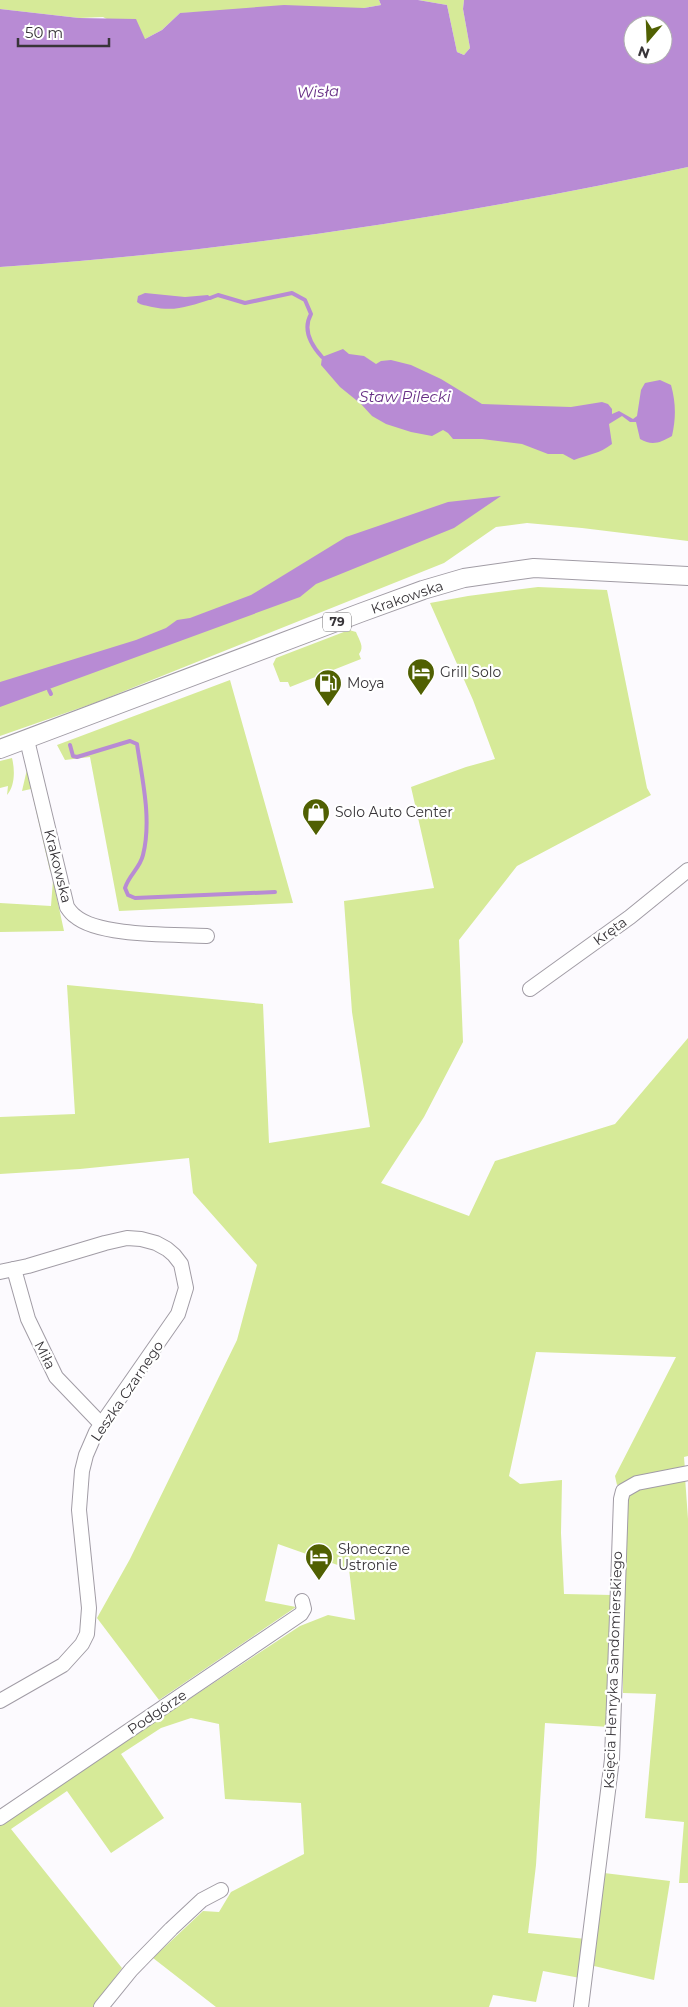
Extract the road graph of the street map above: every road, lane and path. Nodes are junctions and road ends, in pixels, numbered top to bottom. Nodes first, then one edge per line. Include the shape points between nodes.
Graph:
1 (688, 576) edge
2 (27, 740) junction
3 (0, 749) edge
4 (688, 870) edge
5 (207, 936) dead end
6 (530, 990) dead end
7 (14, 1269) junction
8 (0, 1272) edge
9 (102, 1424) junction
10 (688, 1473) edge
11 (302, 1600) dead end
12 (0, 1701) edge
13 (0, 1818) edge
14 (221, 1890) dead end
15 (101, 2007) edge
16 (581, 2007) edge

1 - 2 main road, Krakowska / 79 via 534,568 464,578 369,610
2 - 3 main road, Krakowska / 79
2 - 5 street, Krakowska via 67,907 75,916 104,929
4 - 6 street, Kręta
7 - 8 street, Leszka Czarnego
7 - 9 street, Miła via 28,1319 56,1376
7 - 9 street, Leszka Czarnego via 127,1238 156,1243 181,1264 186,1288 182,1307
9 - 12 street, Leszka Czarnego via 86,1455 80,1490 79,1510 89,1608 87,1634 63,1664
10 - 16 street, Księcia Henryka Sandomierskiego via 637,1483 623,1491 621,1499 612,1759
11 - 13 street, Podgórze via 304,1609 301,1614
14 - 15 street via 202,1900 171,1929

